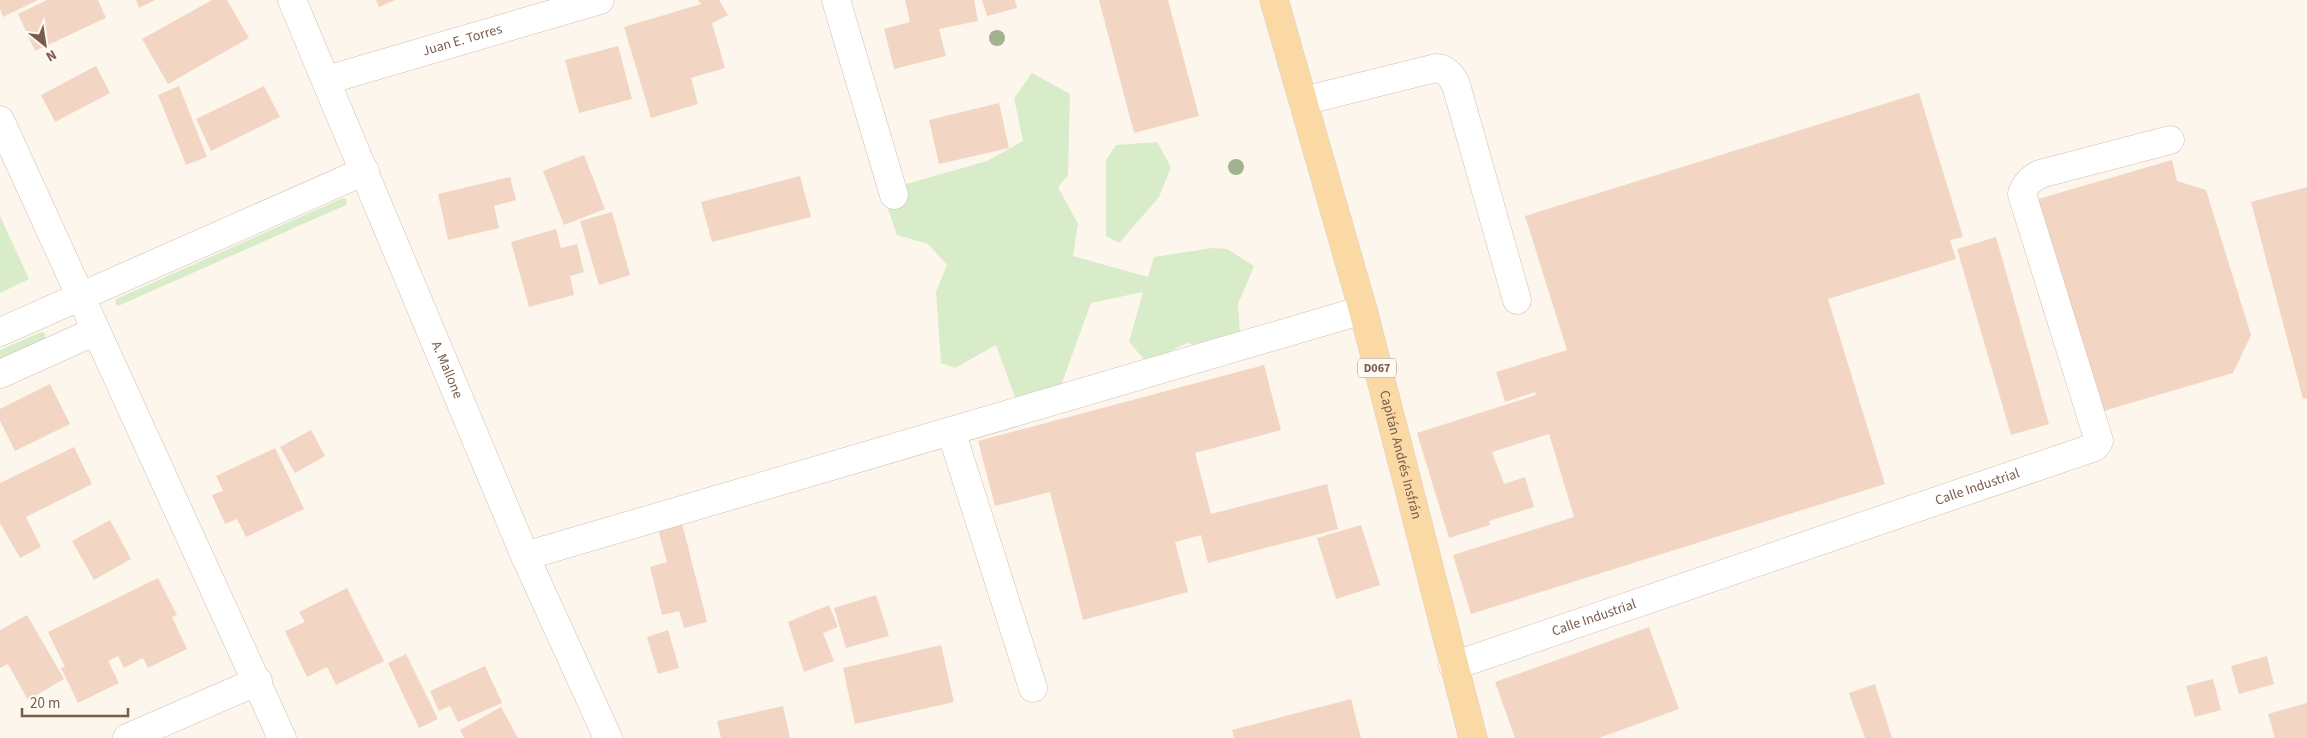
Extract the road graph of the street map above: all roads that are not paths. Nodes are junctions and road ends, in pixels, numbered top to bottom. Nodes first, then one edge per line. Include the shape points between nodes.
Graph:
1 (292, 0) edge
2 (600, 0) edge
3 (836, 0) edge
4 (1274, 0) edge
5 (327, 80) junction
6 (1303, 101) junction
7 (0, 120) edge
8 (2170, 140) dead end
9 (364, 171) junction
10 (894, 194) dead end
11 (80, 297) junction
12 (1517, 300) dead end
13 (1363, 310) junction
14 (96, 331) junction
15 (0, 332) edge
16 (0, 374) edge
17 (951, 431) junction
18 (524, 556) junction
19 (1453, 666) junction
20 (258, 681) junction
21 (1033, 688) dead end
22 (127, 738) edge
23 (282, 738) edge
24 (608, 738) edge
25 (1473, 738) edge

1 - 5 street, A. Mallone
2 - 5 street, Juan E. Torres
3 - 10 street
4 - 6 main road, Capitán Andrés Insfrán / D067
5 - 9 street, A. Mallone
6 - 12 street via 1436,68 1447,73 1456,85
6 - 13 main road, Capitán Andrés Insfrán / D067
7 - 11 street
8 - 19 street, Calle Industrial via 2040,174 2031,179 2022,194 2099,441 2095,447
9 - 11 street
9 - 18 street, A. Mallone
11 - 14 street
11 - 15 street
13 - 17 street
13 - 19 main road, Capitán Andrés Insfrán / D067
14 - 16 street
14 - 20 street
17 - 18 street
17 - 21 street
18 - 24 street, A. Mallone
19 - 25 main road, Capitán Andrés Insfrán / D067
20 - 22 street
20 - 23 street

